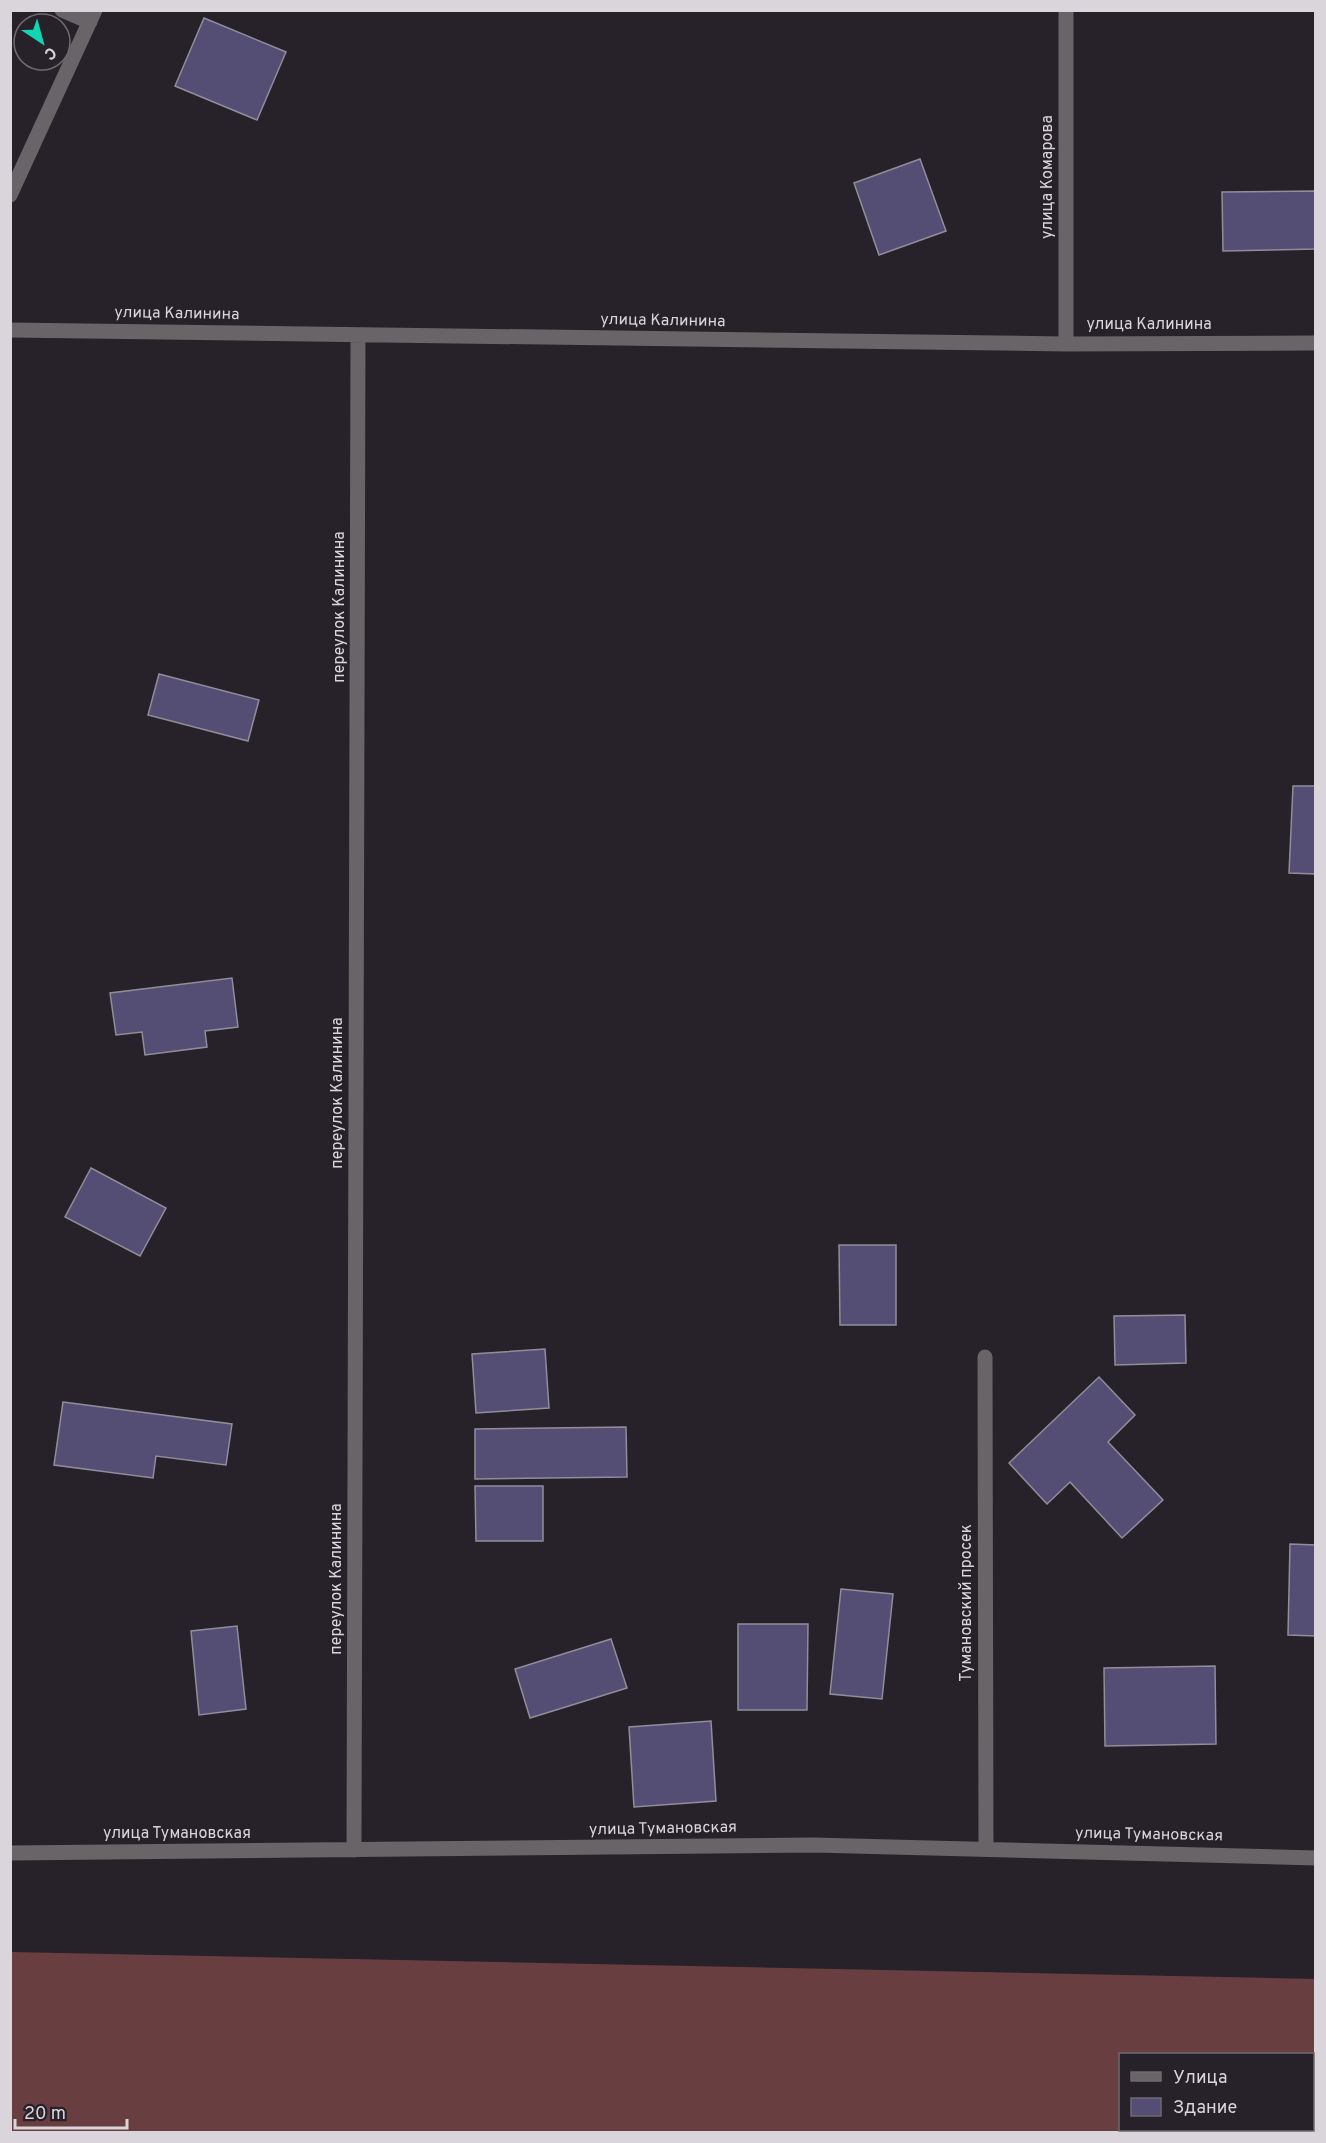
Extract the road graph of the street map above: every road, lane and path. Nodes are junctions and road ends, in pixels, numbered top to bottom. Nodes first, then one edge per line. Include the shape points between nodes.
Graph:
1 (62, 10) edge
2 (1066, 10) edge
3 (93, 16) edge
4 (10, 195) edge
5 (10, 330) edge
6 (358, 335) junction
7 (1316, 342) edge
8 (1066, 344) junction
9 (985, 1357) dead end
10 (354, 1850) junction
11 (986, 1850) junction
12 (10, 1853) edge
13 (1316, 1857) edge

1 - 3 street
2 - 8 street, улица Комарова
3 - 4 street
5 - 6 street, улица Калинина
6 - 8 street, улица Калинина
6 - 10 street, переулок Калинина
7 - 8 street, улица Калинина
9 - 11 street, Тумановский просек
10 - 11 street, улица Тумановская via 814,1845
10 - 12 street, улица Тумановская
11 - 13 street, улица Тумановская

